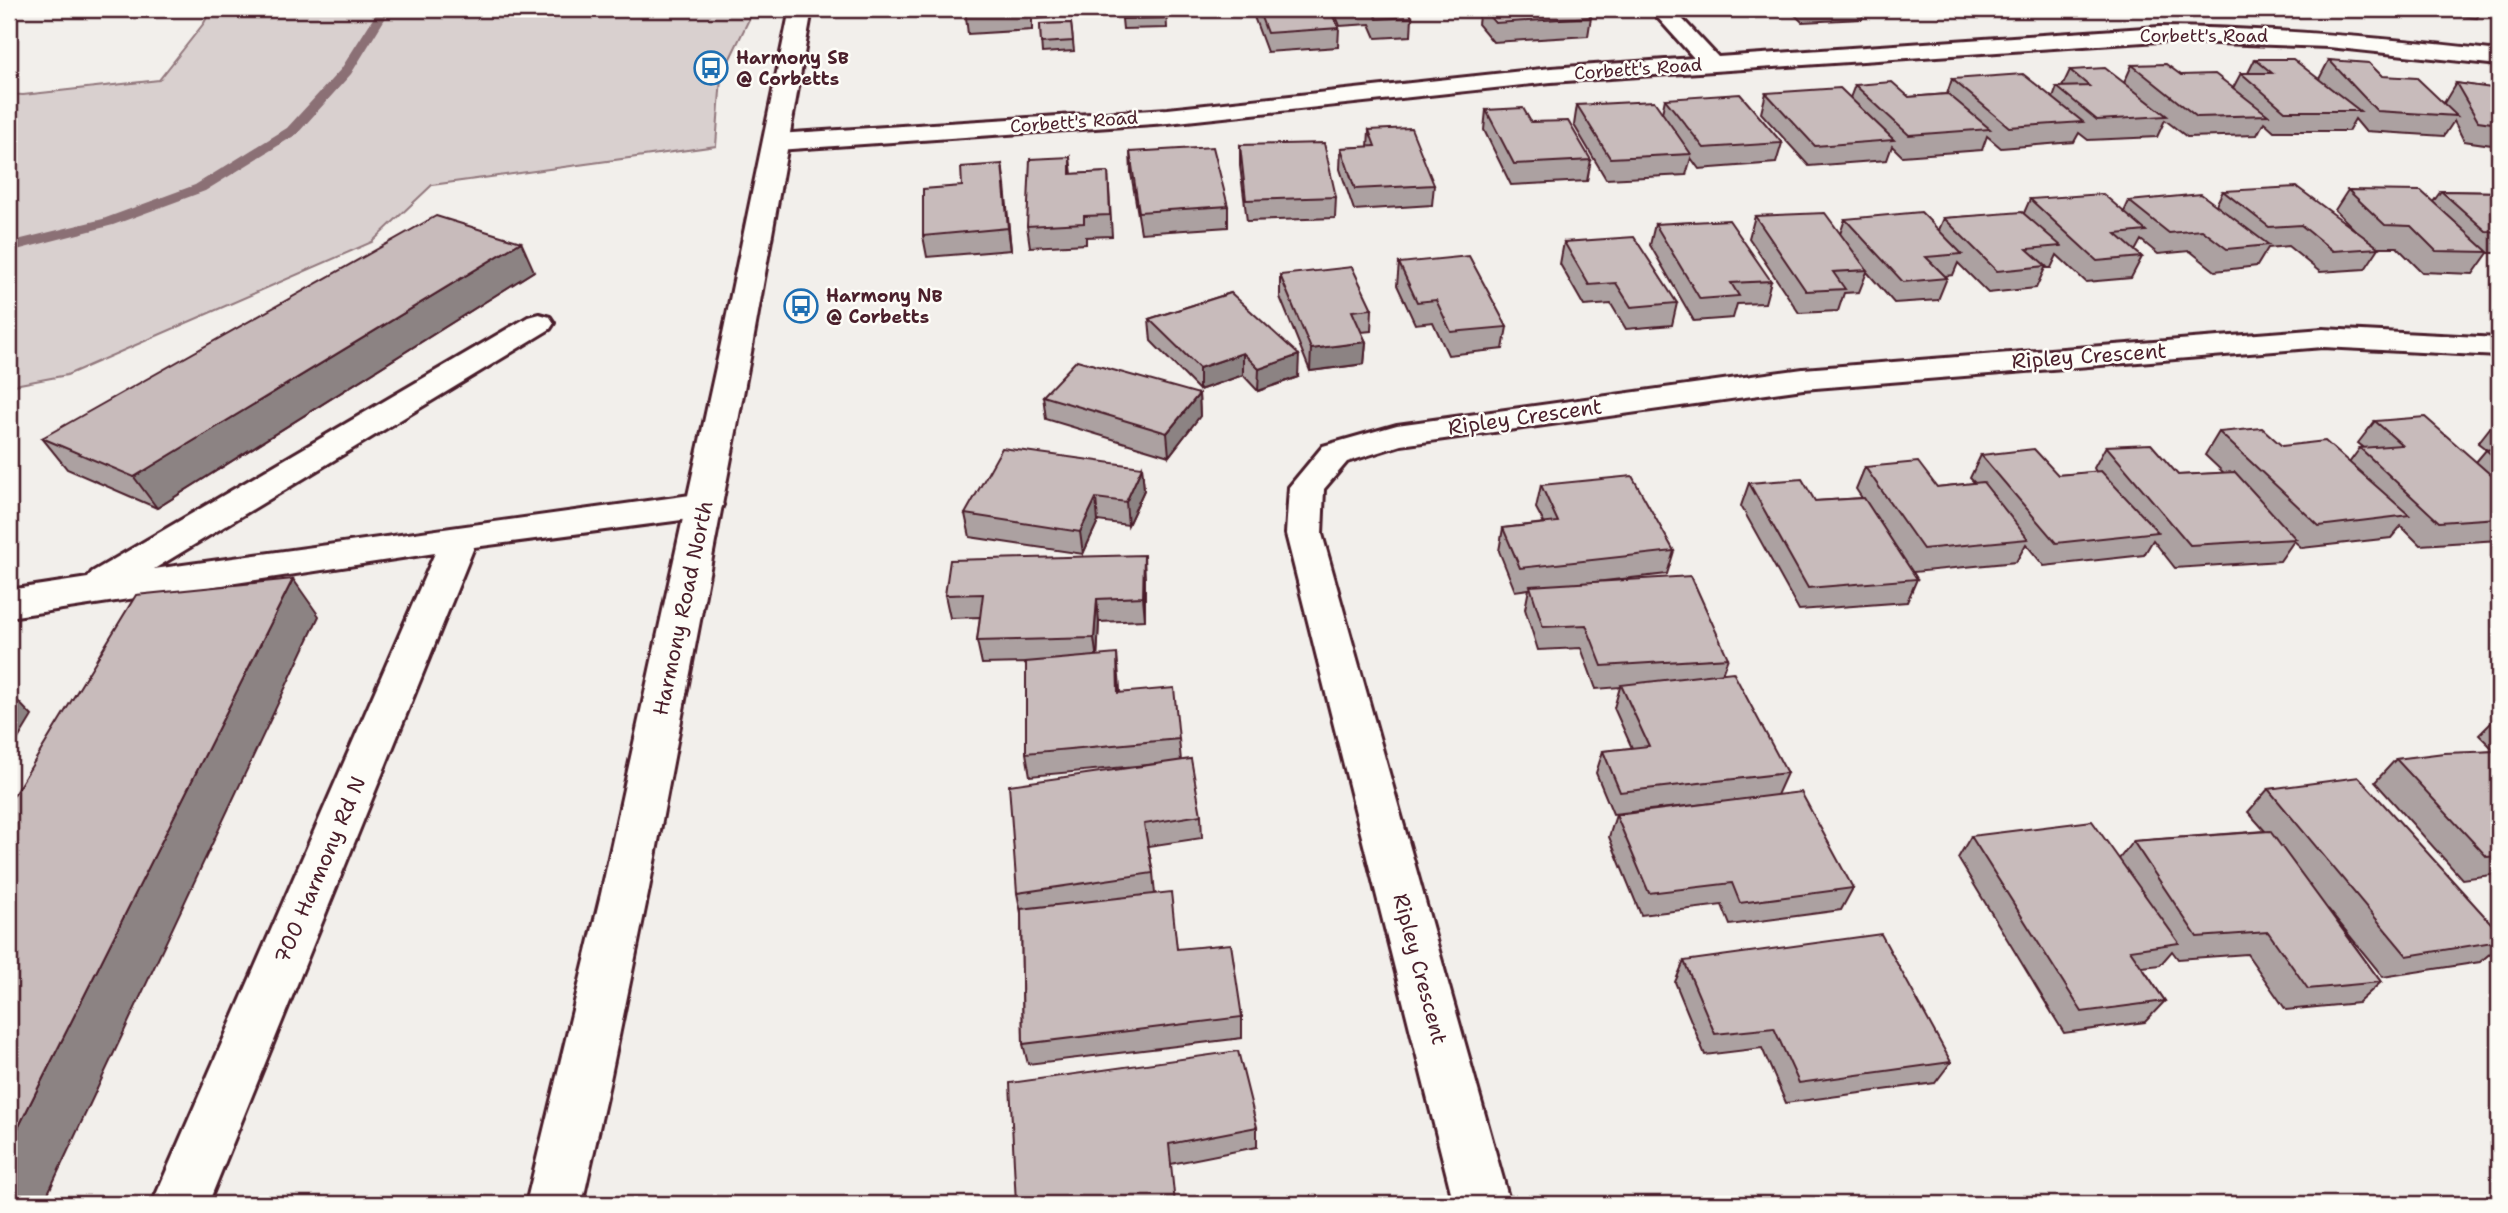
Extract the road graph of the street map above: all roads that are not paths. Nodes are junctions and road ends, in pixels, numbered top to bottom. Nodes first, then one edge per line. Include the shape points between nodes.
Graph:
1 (801, 9) edge
2 (1661, 9) edge
3 (2499, 58) edge
4 (1711, 63) junction
5 (777, 142) junction
6 (539, 323) dead end
7 (2499, 347) edge
8 (705, 505) junction
9 (460, 537) junction
10 (87, 592) junction
11 (9, 603) edge
12 (180, 1204) edge
13 (554, 1204) edge
14 (1482, 1204) edge

1 - 5 street, Harmony Road North
2 - 4 street
3 - 4 street, Corbett's Road via 2390,44 2230,33
4 - 5 street, Corbett's Road via 1551,75 1168,116
5 - 8 street, Harmony Road North
6 - 10 street
7 - 14 street, Ripley Crescent via 2323,338 1802,379 1397,435 1335,454 1307,487 1304,534
8 - 9 street
8 - 13 street, Harmony Road North via 582,1097
9 - 10 street
9 - 12 street, 700 Harmony Rd N
10 - 11 street

